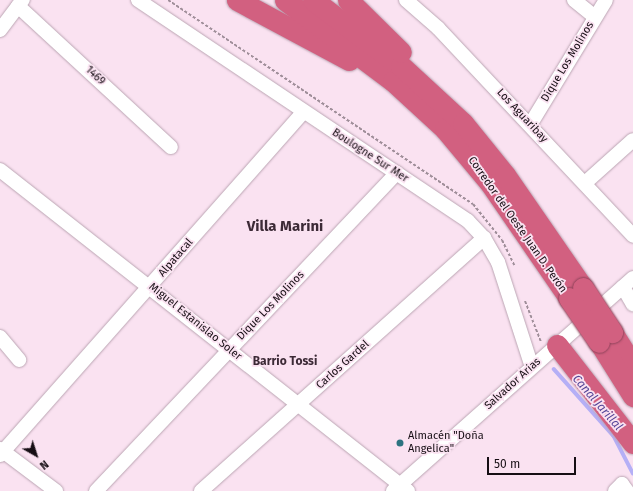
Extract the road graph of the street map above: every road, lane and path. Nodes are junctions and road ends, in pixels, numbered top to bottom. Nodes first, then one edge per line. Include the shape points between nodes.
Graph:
1 (138, 0) edge
2 (237, 0) edge
3 (285, 0) edge
4 (313, 0) edge
5 (348, 0) edge
6 (406, 0) edge
7 (574, 0) edge
8 (606, 0) edge
9 (20, 3) edge
10 (595, 17) junction
11 (0, 30) edge
12 (393, 81) junction
13 (304, 114) junction
14 (463, 123) junction
15 (530, 125) junction
16 (633, 140) edge
17 (171, 147) dead end
18 (0, 170) edge
19 (397, 173) junction
20 (585, 183) junction
21 (633, 236) edge
22 (484, 238) junction
23 (628, 282) edge
24 (151, 286) junction
25 (576, 293) junction
26 (633, 304) edge
27 (0, 337) edge
28 (605, 337) junction
29 (557, 345) junction
30 (229, 349) junction
31 (19, 360) dead end
32 (633, 365) edge
33 (532, 367) junction
34 (633, 396) edge
35 (300, 405) junction
36 (633, 443) edge
37 (1, 452) edge
38 (400, 489) edge
39 (56, 491) edge
40 (96, 491) edge
41 (201, 491) edge

1 - 13 street, Boulogne Sur Mer
2 - 12 highway
3 - 12 highway, Corredor del Oeste Juan D. Perón
4 - 14 highway, Corredor del Oeste Juan D. Perón via 401,66
5 - 14 highway via 430,80
6 - 15 street, Los Aguaribay via 438,28
7 - 10 street
8 - 10 street, Dique Los Molinos
9 - 11 street
9 - 17 street, 1469
10 - 15 street, Dique Los Molinos
12 - 25 highway, Corredor del Oeste Juan D. Perón via 445,129
13 - 19 street, Boulogne Sur Mer
13 - 24 street, Alpatacal
14 - 25 highway, Corredor del Oeste Juan D. Perón via 505,175
15 - 20 street, Los Aguaribay
16 - 20 street
18 - 24 street, Miguel Estanislao Soler
19 - 22 street, Boulogne Sur Mer via 468,221
19 - 30 street, Dique Los Molinos
20 - 21 street, Los Aguaribay
22 - 33 street, Boulogne Sur Mer via 498,262
22 - 35 street, Carlos Gardel
23 - 26 street
23 - 29 street, Salvador Arias
24 - 30 street, Miguel Estanislao Soler
24 - 37 street, Alpatacal
25 - 28 highway, Corredor del Oeste Juan D. Perón, bridge
27 - 31 street
28 - 32 highway, Corredor del Oeste Juan D. Perón
28 - 34 highway, Corredor del Oeste Juan D. Perón
29 - 33 street, Salvador Arias
29 - 36 highway
30 - 35 street, Miguel Estanislao Soler
30 - 40 street, Dique Los Molinos
33 - 38 street, Salvador Arias
35 - 38 street, Miguel Estanislao Soler
35 - 41 street, Carlos Gardel
37 - 39 street

